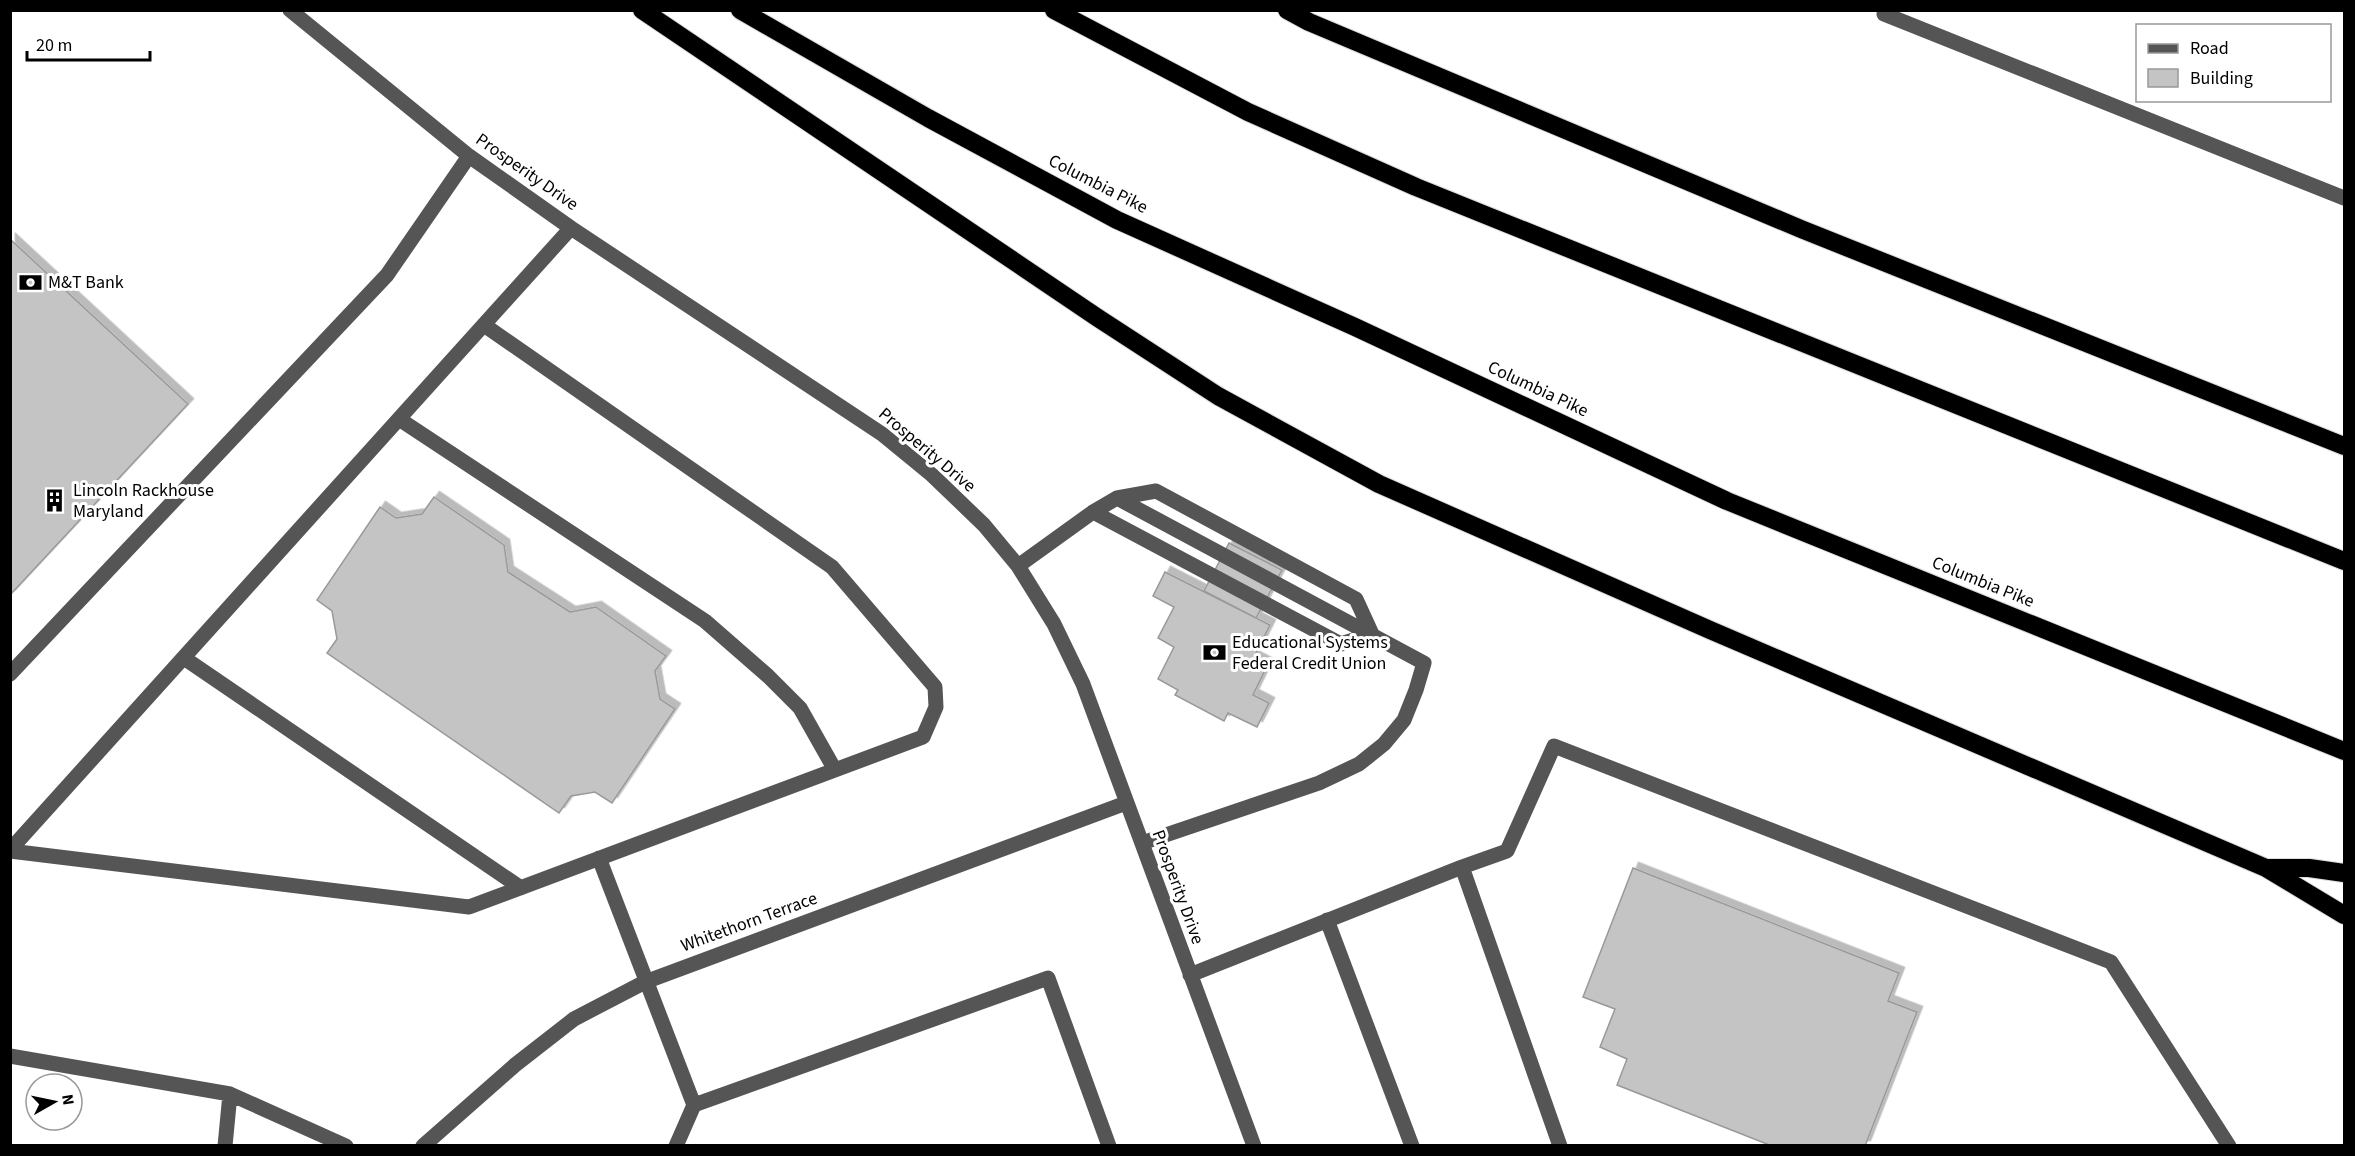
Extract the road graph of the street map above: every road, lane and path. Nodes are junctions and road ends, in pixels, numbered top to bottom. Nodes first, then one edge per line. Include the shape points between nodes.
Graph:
1 (290, 10) edge
2 (642, 10) edge
3 (740, 10) edge
4 (1054, 10) edge
5 (1287, 10) edge
6 (1885, 10) edge
7 (469, 156) junction
8 (2344, 198) edge
9 (571, 228) junction
10 (484, 325) junction
11 (399, 419) junction
12 (2344, 446) edge
13 (1117, 498) junction
14 (1093, 512) junction
15 (2344, 561) edge
16 (1018, 566) junction
17 (1372, 634) junction
18 (184, 658) junction
19 (10, 674) edge
20 (2344, 752) edge
21 (835, 770) junction
22 (1126, 803) junction
23 (1142, 843) junction
24 (10, 851) edge
25 (599, 858) junction
26 (1462, 867) junction
27 (2266, 868) junction
28 (2344, 873) edge
29 (521, 888) junction
30 (2344, 915) edge
31 (1326, 920) junction
32 (1190, 975) junction
33 (645, 982) junction
34 (10, 1056) edge
35 (230, 1095) junction
36 (694, 1105) junction
37 (225, 1146) edge
38 (346, 1146) edge
39 (423, 1146) edge
40 (676, 1146) edge
41 (1109, 1146) edge
42 (1254, 1146) edge
43 (1412, 1146) edge
44 (1560, 1146) edge
45 (2229, 1146) edge

1 - 7 street, Prosperity Drive
2 - 27 highway via 1218,396 1379,484
3 - 20 highway, Columbia Pike via 1117,220 1727,501
4 - 15 highway via 1248,112 1416,187
5 - 12 highway via 1801,229
6 - 8 street via 1884,14
7 - 9 street, Prosperity Drive
7 - 19 street via 387,275
9 - 10 street
9 - 16 street, Prosperity Drive via 882,434 984,525
10 - 11 street
10 - 21 street via 832,567 935,687 936,707 923,736
11 - 18 street
11 - 21 street via 705,621 800,708
13 - 14 street
13 - 17 street
13 - 17 street via 1156,491 1166,496 1356,599
14 - 16 street
14 - 17 street via 1341,644
16 - 22 street, Prosperity Drive via 1054,624 1083,684
17 - 23 street via 1424,663 1404,720 1384,744 1359,764 1319,783
18 - 24 street
18 - 29 street
21 - 25 street
22 - 23 street, Prosperity Drive
22 - 33 street, Whitethorn Terrace
23 - 32 street, Prosperity Drive
24 - 29 street via 469,907
25 - 29 street
25 - 33 street
26 - 31 street
26 - 44 street
26 - 45 street via 1507,850 1554,746 2111,962
27 - 28 highway
27 - 30 highway
31 - 32 street
31 - 43 street
32 - 42 street, Prosperity Drive
33 - 36 street
33 - 39 street, Whitethorn Terrace via 574,1019
34 - 35 street
35 - 37 street
35 - 38 street
36 - 40 street
36 - 41 street via 1048,978

